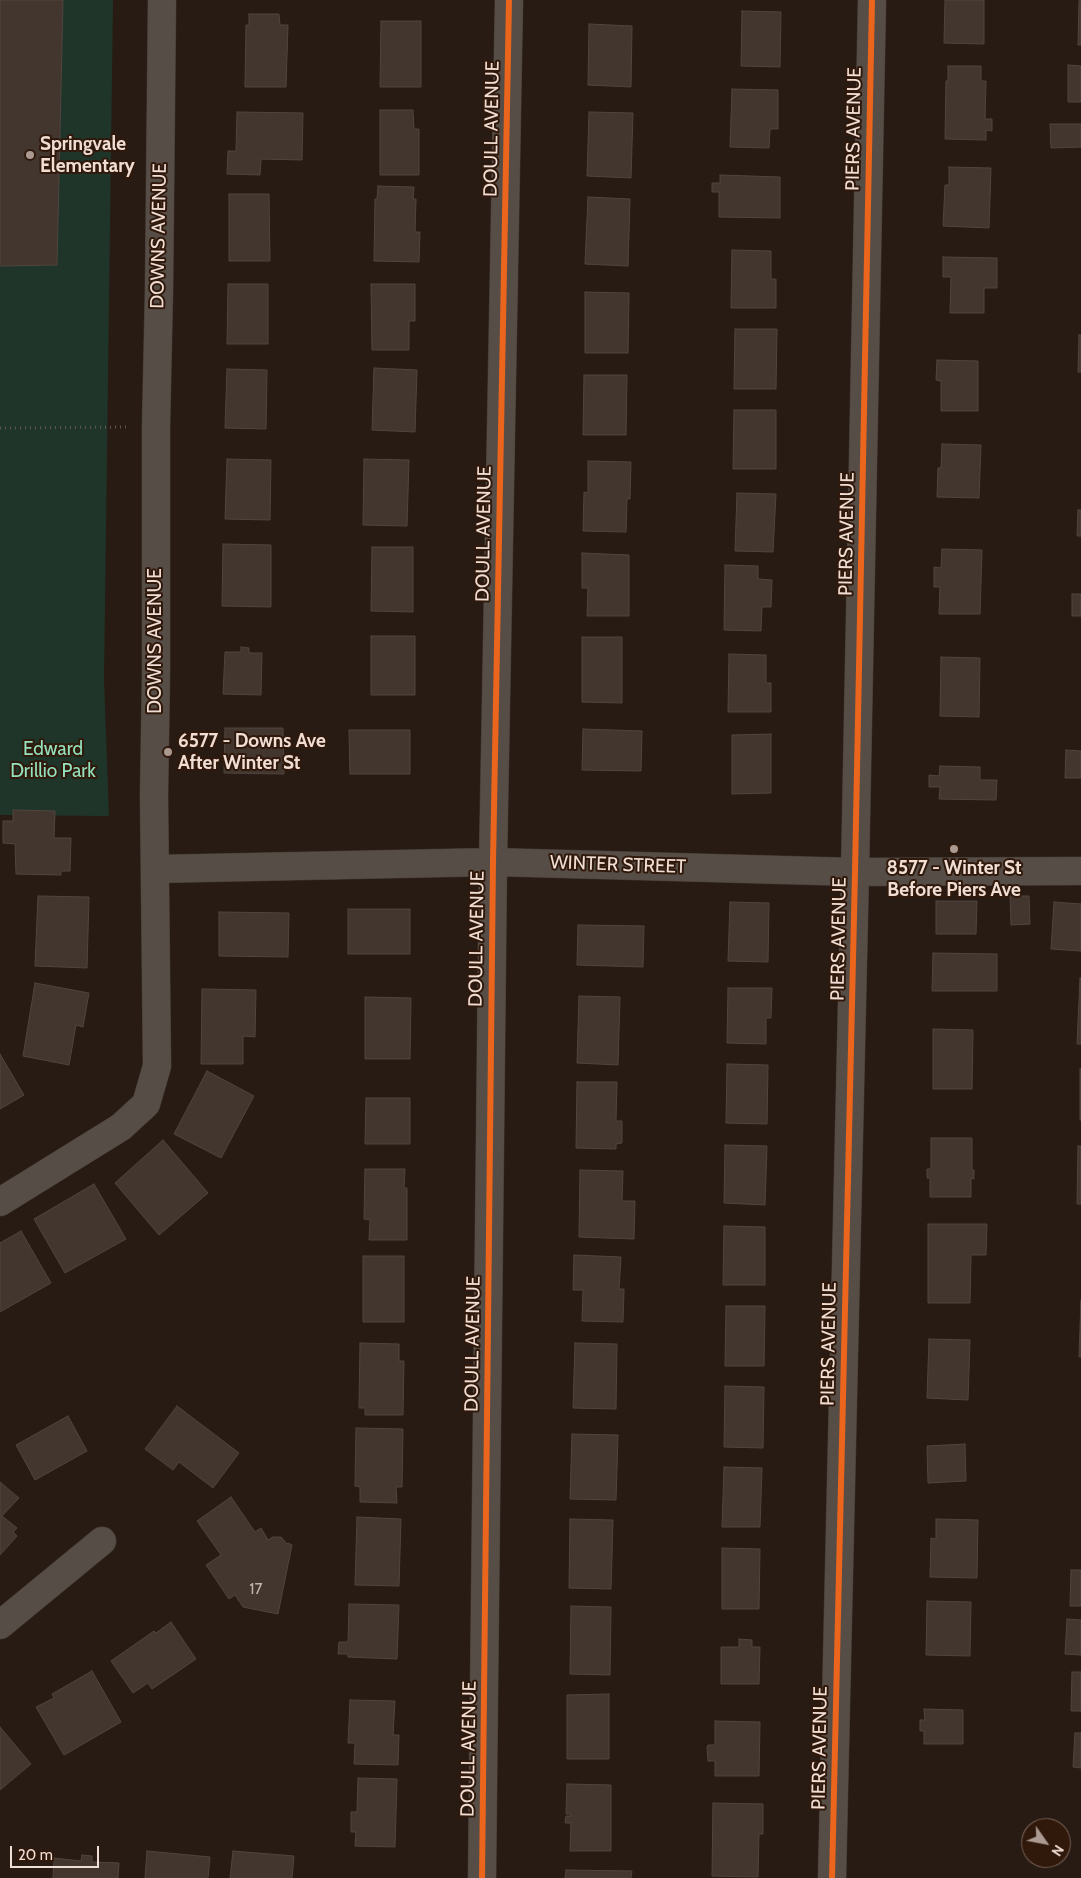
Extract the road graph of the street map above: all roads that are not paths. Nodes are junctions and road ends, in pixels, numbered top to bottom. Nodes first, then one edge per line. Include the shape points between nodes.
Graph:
1 (162, 0) edge
2 (509, 0) edge
3 (872, 0) edge
4 (493, 862) junction
5 (155, 869) junction
6 (1081, 871) edge
7 (855, 872) junction
8 (0, 1202) edge
9 (102, 1541) dead end
10 (0, 1625) edge
11 (482, 1878) edge
12 (832, 1878) edge

1 - 5 street, DOWNS AVENUE via 156,427
2 - 4 street, DOULL AVENUE
3 - 7 street, PIERS AVENUE
4 - 5 street, WINTER STREET
4 - 7 street, WINTER STREET
4 - 11 street, DOULL AVENUE
5 - 8 street, DOWNS AVENUE via 157,1066 146,1104 121,1127
6 - 7 street, WINTER STREET
7 - 12 street, PIERS AVENUE
9 - 10 street

